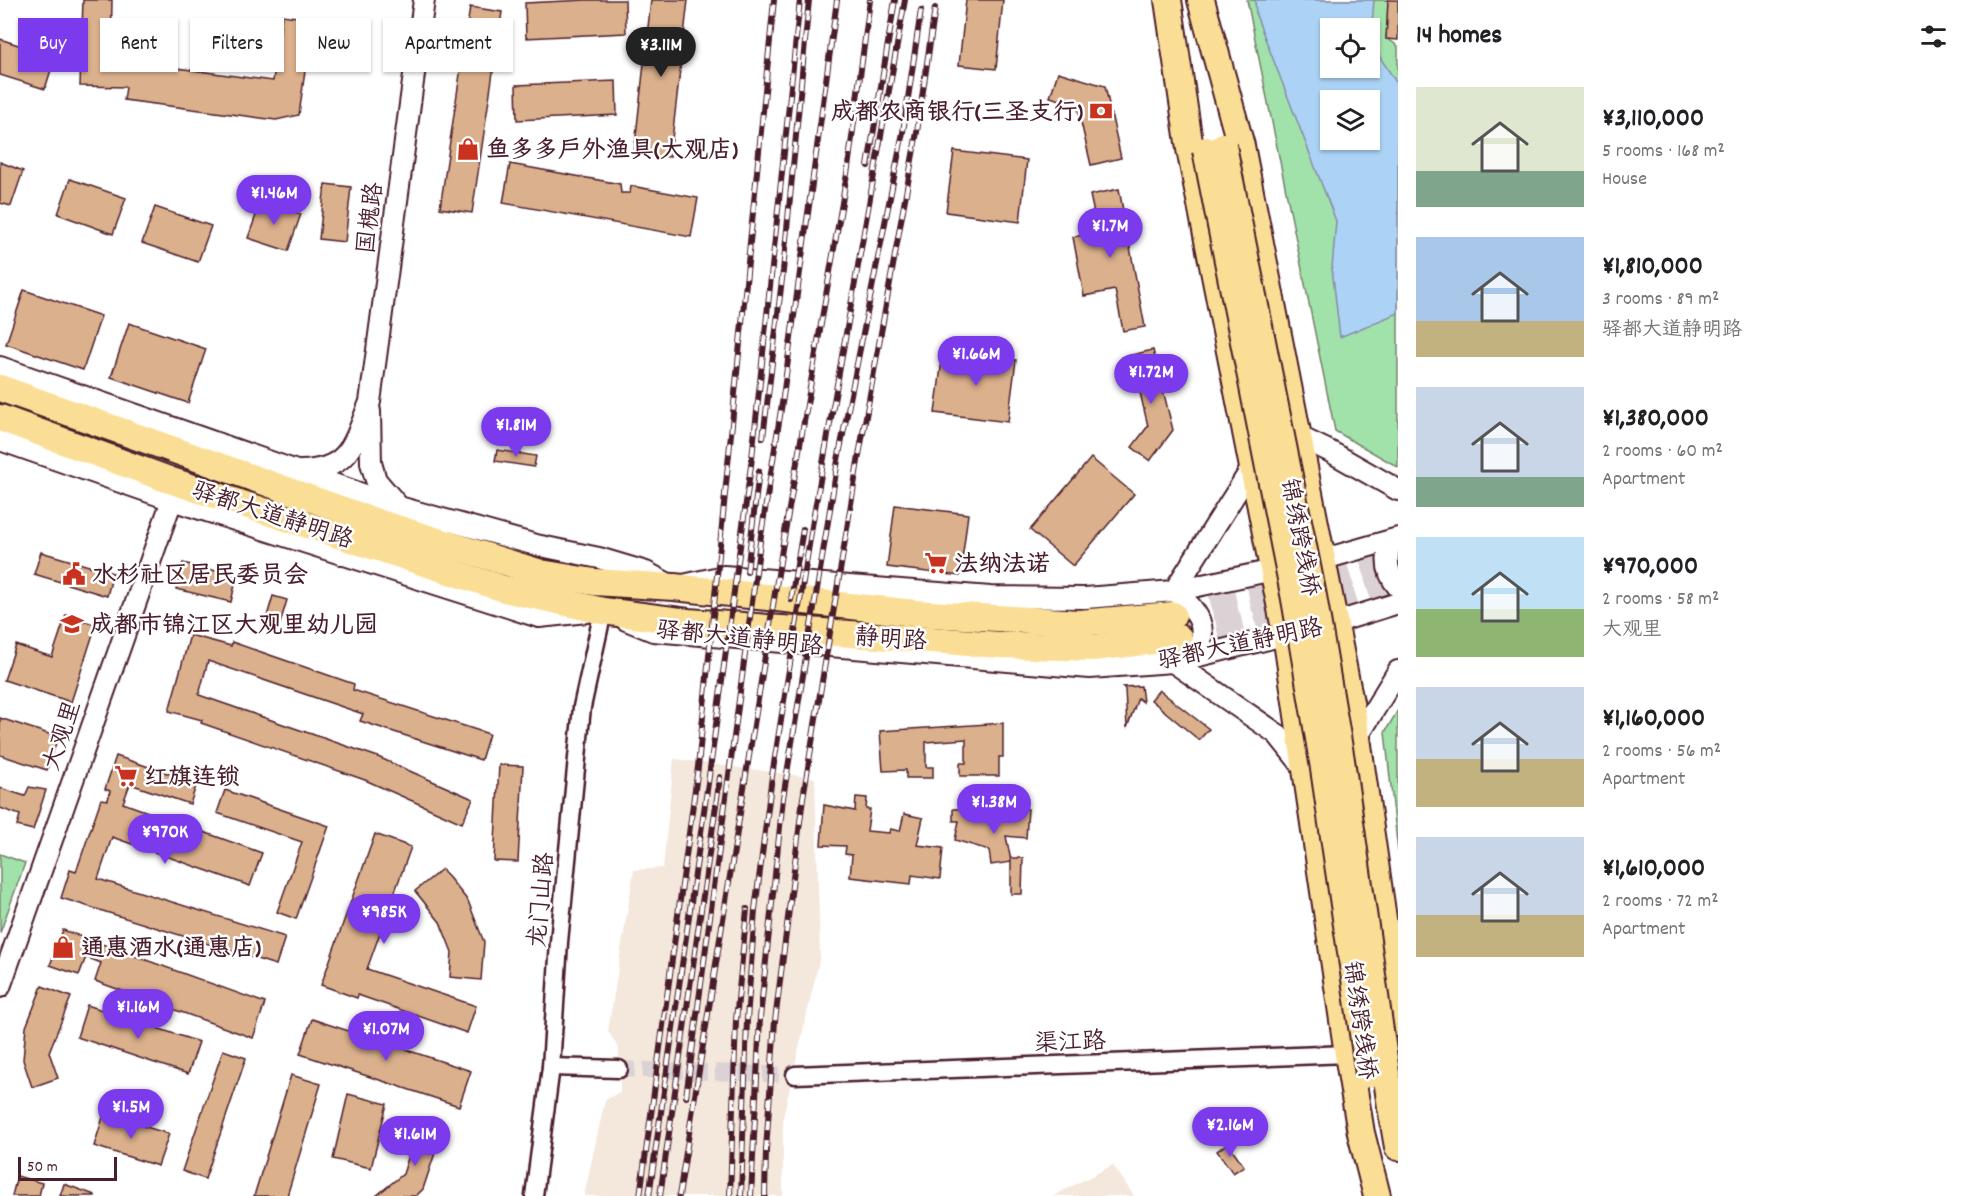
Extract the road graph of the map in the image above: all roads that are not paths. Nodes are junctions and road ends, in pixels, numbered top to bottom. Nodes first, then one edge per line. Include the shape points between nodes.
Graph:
1 (424, 0) edge
2 (1169, 0) edge
3 (1200, 0) edge
4 (1214, 148) junction
5 (0, 367) edge
6 (0, 388) edge
7 (370, 402) junction
8 (0, 418) edge
9 (1298, 436) junction
10 (0, 440) edge
11 (1253, 466) junction
12 (292, 471) junction
13 (1398, 490) edge
14 (172, 500) junction
15 (399, 507) junction
16 (1395, 538) edge
17 (1321, 560) junction
18 (1274, 570) junction
19 (674, 587) junction
20 (1398, 587) edge
21 (1398, 603) edge
22 (603, 611) junction
23 (1334, 623) junction
24 (1178, 633) junction
25 (1286, 634) junction
26 (1398, 671) edge
27 (1357, 738) junction
28 (1305, 769) junction
29 (0, 987) edge
30 (1398, 1023) edge
31 (1348, 1054) junction
32 (551, 1067) junction
33 (619, 1069) tunnel mouth
34 (795, 1075) tunnel mouth
35 (1383, 1109) junction
36 (1398, 1147) edge
37 (534, 1196) edge
38 (1377, 1196) edge
39 (1382, 1196) edge

1 - 7 street, 国槐路
2 - 4 main road
2 - 11 main road via 1190,149
3 - 4 main road
3 - 9 main road via 1241,147
4 - 35 main road, 锦绣跨线桥, bridge via 1315,607 1341,760
5 - 12 street
6 - 19 main road, 驿都大道静明路 via 369,519 509,564 594,582
7 - 12 street, 国槐路 via 354,441 336,464 317,471
7 - 15 street via 371,463 376,480
8 - 22 main road, 驿都大道静明路 via 169,480 504,589
9 - 13 street
9 - 17 main road
10 - 14 street
11 - 18 main road
11 - 24 street
12 - 15 street
14 - 22 street via 539,617
14 - 29 street, 大观里
15 - 19 street via 599,558 646,572
16 - 17 street
16 - 20 street via 1387,552 1388,568
17 - 18 street
17 - 23 main road
18 - 24 street
18 - 25 main road
19 - 24 main road, 静明路 via 915,613
21 - 23 street, 驿都大道静明路
22 - 24 main road, 静明路 via 699,623 999,645 1093,648
22 - 32 street, 龙门山路 via 582,707
23 - 25 street, 驿都大道静明路
23 - 27 main road
24 - 25 street, 驿都大道静明路
24 - 28 street via 1277,734
25 - 28 main road
26 - 27 street
27 - 30 main road
28 - 31 main road
31 - 34 street, 渠江路
31 - 38 main road via 1361,1133
32 - 33 street
32 - 37 street, 龙门山路
35 - 36 main road
35 - 39 main road

